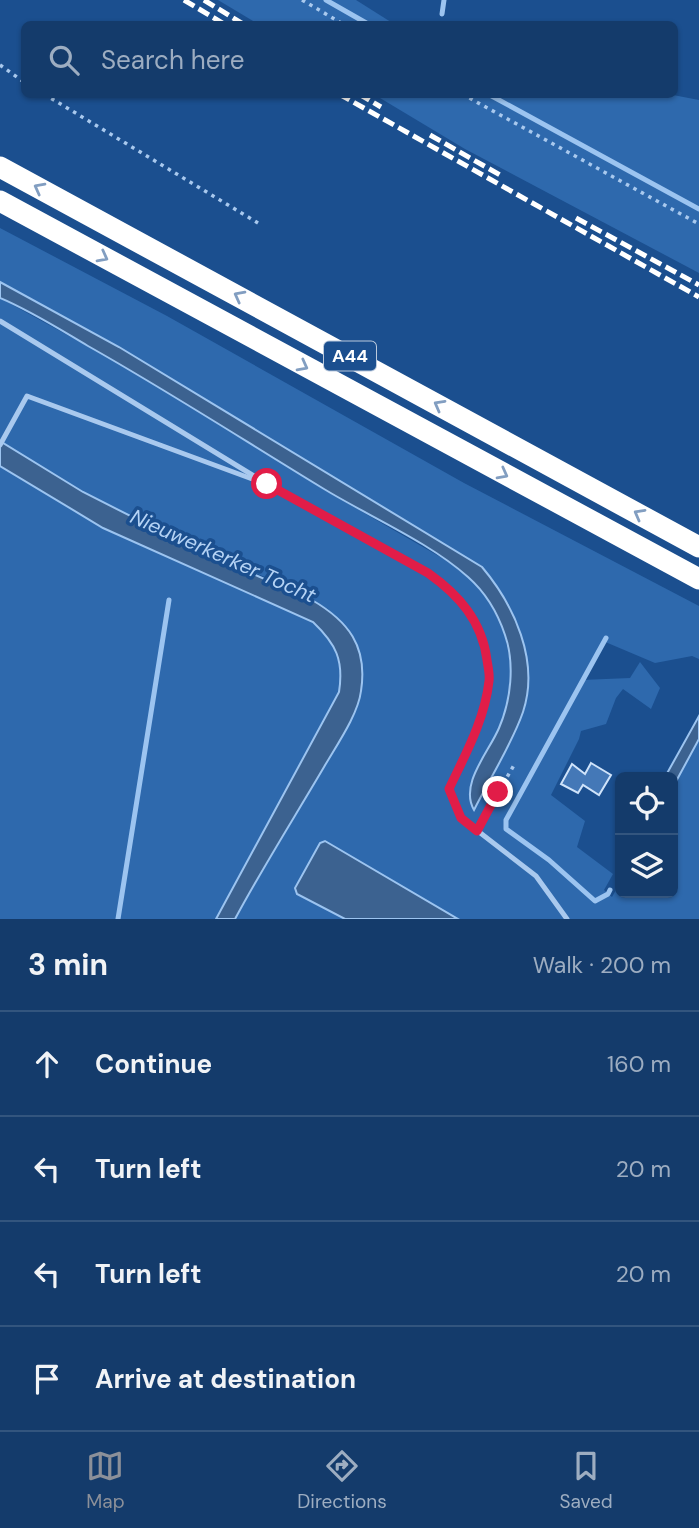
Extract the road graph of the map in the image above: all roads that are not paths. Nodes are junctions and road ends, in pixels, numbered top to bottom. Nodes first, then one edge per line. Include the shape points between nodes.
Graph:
1 (0, 167) edge
2 (0, 201) edge
3 (0, 321) edge
4 (0, 445) edge
5 (267, 484) junction
6 (699, 547) edge
7 (699, 579) edge
8 (567, 919) edge

6 -> 1 highway, A44
2 -> 7 highway, A44
3 - 5 lane
4 - 5 lane via 27,396
5 - 8 lane via 428,573 467,607 485,644 490,680 475,734 449,789 461,818 536,876

